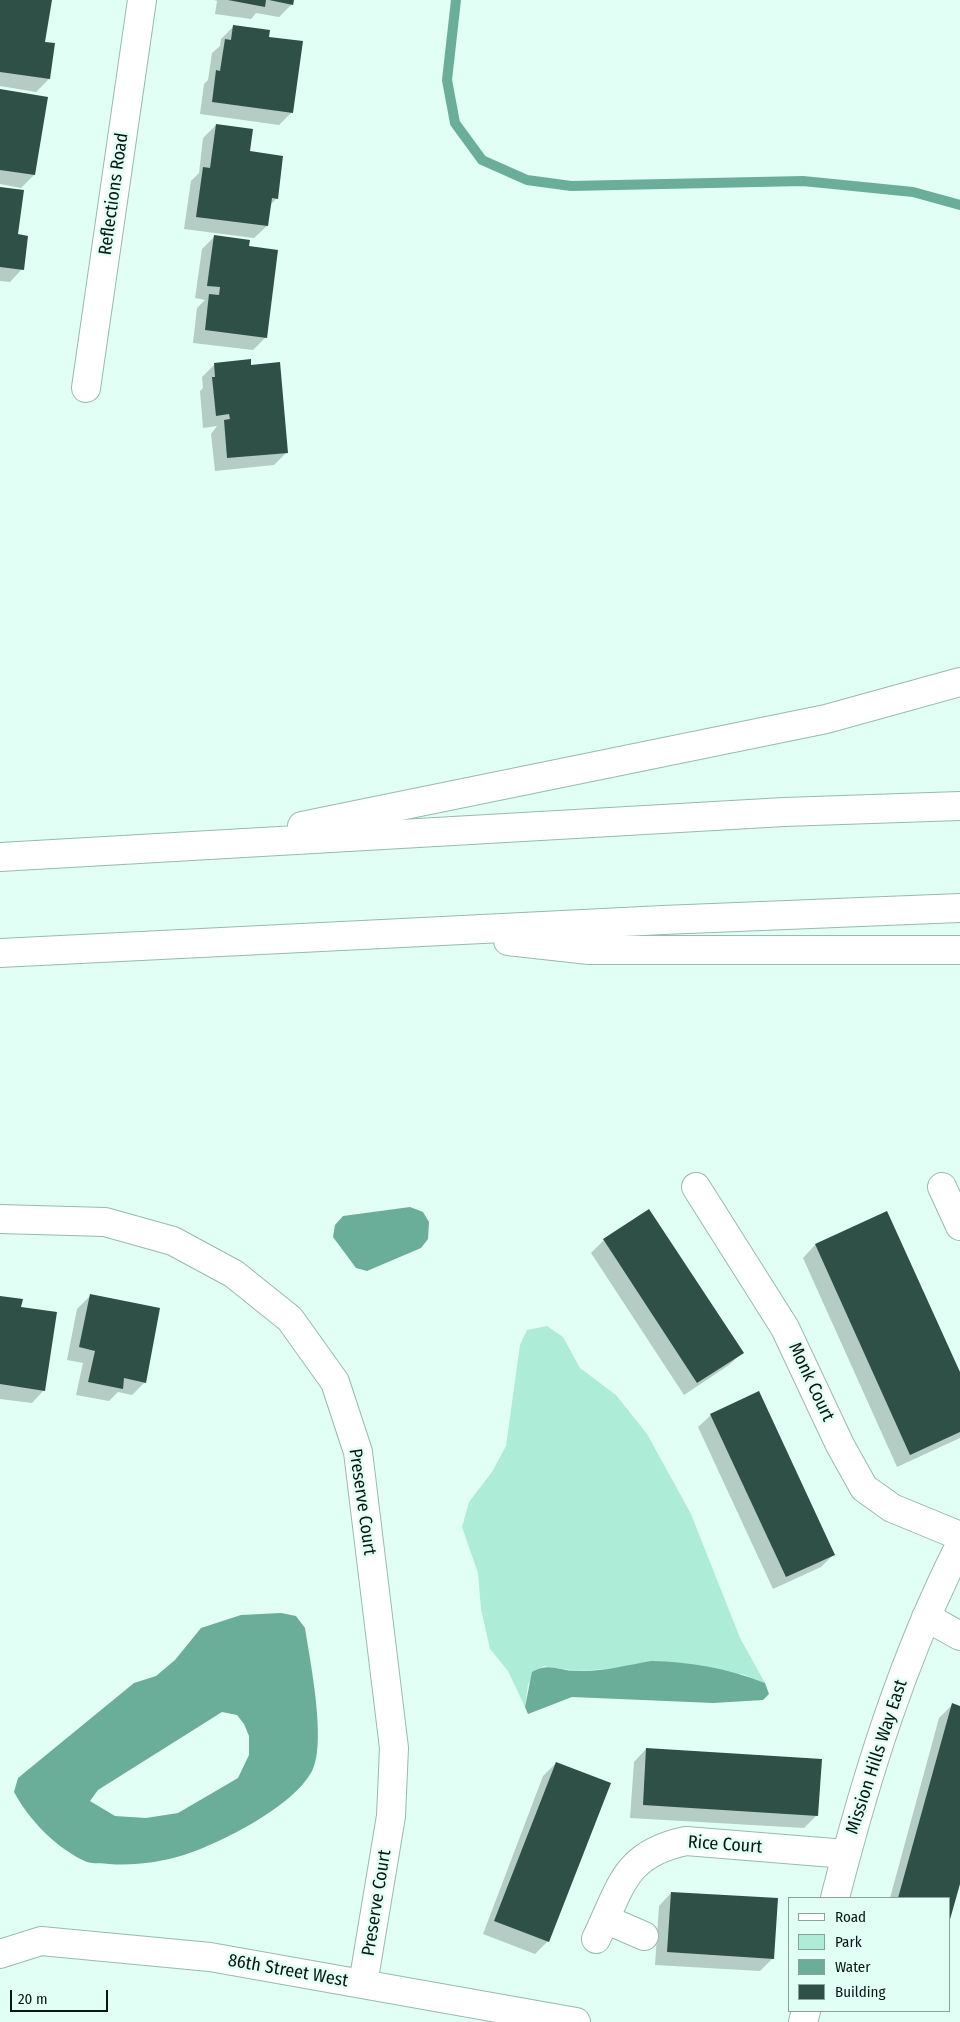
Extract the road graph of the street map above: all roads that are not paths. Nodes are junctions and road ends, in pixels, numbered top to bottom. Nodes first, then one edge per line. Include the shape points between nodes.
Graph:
1 (142, 0) edge
2 (86, 388) dead end
3 (960, 682) edge
4 (960, 806) edge
5 (210, 845) junction
6 (0, 857) edge
7 (960, 908) edge
8 (425, 932) junction
9 (960, 950) edge
10 (0, 953) edge
11 (696, 1187) dead end
12 (942, 1187) dead end
13 (0, 1219) edge
14 (960, 1226) edge
15 (960, 1536) edge
16 (960, 1545) edge
17 (926, 1617) junction
18 (960, 1636) edge
19 (846, 1854) junction
20 (835, 1897) edge
21 (644, 1936) dead end
22 (0, 1954) edge
23 (364, 1984) junction
24 (576, 2022) edge

1 - 2 main road, Reflections Road
3 - 5 main road via 826,719
4 - 5 main road
5 - 6 main road
7 - 8 main road
8 - 9 main road via 589,950
8 - 10 main road
11 - 15 main road, Monk Court via 785,1328 840,1446 864,1488 892,1508
12 - 14 main road
13 - 23 main road, Preserve Court via 105,1222 173,1241 234,1274 290,1319 335,1382 358,1452 394,1748 391,1816
16 - 17 main road, Mission Hills Way East
17 - 18 main road
17 - 19 main road, Mission Hills Way East via 895,1695
19 - 20 main road, Mission Hills Way East
19 - 21 main road, Rice Court via 686,1841 665,1845 648,1853 628,1872 601,1929
22 - 23 main road, 86th Street West via 41,1941 210,1957
23 - 24 main road, 86th Street West

